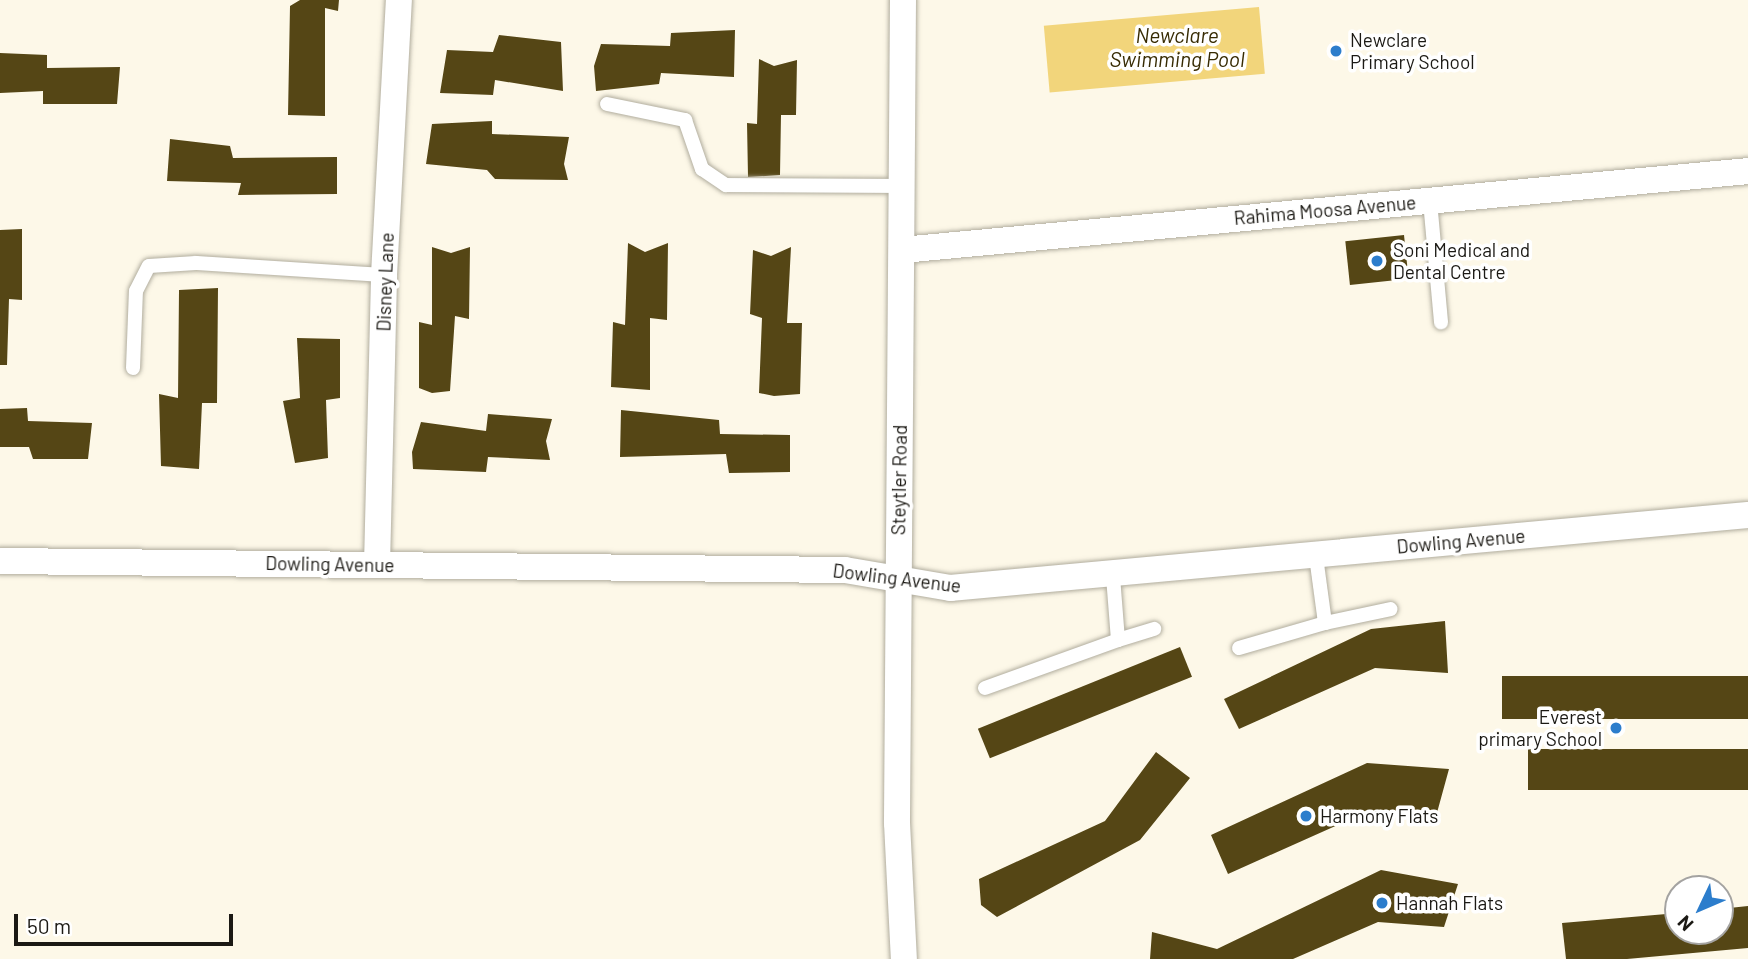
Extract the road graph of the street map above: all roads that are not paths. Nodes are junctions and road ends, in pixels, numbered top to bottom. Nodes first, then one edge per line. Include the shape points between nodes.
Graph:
1 (400, 0) edge
2 (903, 0) edge
3 (607, 104) dead end
4 (1748, 170) edge
5 (901, 186) junction
6 (1430, 201) junction
7 (902, 250) junction
8 (384, 275) junction
9 (1441, 323) dead end
10 (133, 368) dead end
11 (1748, 515) edge
12 (1315, 555) junction
13 (0, 561) edge
14 (377, 565) junction
15 (1113, 576) junction
16 (898, 578) junction
17 (1391, 609) dead end
18 (1325, 623) junction
19 (1154, 629) dead end
20 (1118, 640) junction
21 (1239, 649) dead end
22 (985, 688) dead end
23 (904, 959) edge

1 - 8 street, Disney Lane
2 - 5 street, Steytler Road
3 - 5 lane via 685,120 702,169 726,185
4 - 6 street, Rahima Moosa Avenue
5 - 7 street, Steytler Road
6 - 7 street, Rahima Moosa Avenue
6 - 9 lane
7 - 16 street, Steytler Road
8 - 10 lane via 196,263 149,266 136,291
8 - 14 street, Disney Lane
11 - 12 street, Dowling Avenue
12 - 15 street, Dowling Avenue
12 - 18 lane
13 - 14 street, Dowling Avenue
14 - 16 street, Dowling Avenue via 845,569
15 - 16 street, Dowling Avenue via 950,588
15 - 20 lane
16 - 23 street, Steytler Road via 897,823
17 - 18 lane
18 - 21 lane
19 - 20 lane
20 - 22 lane

